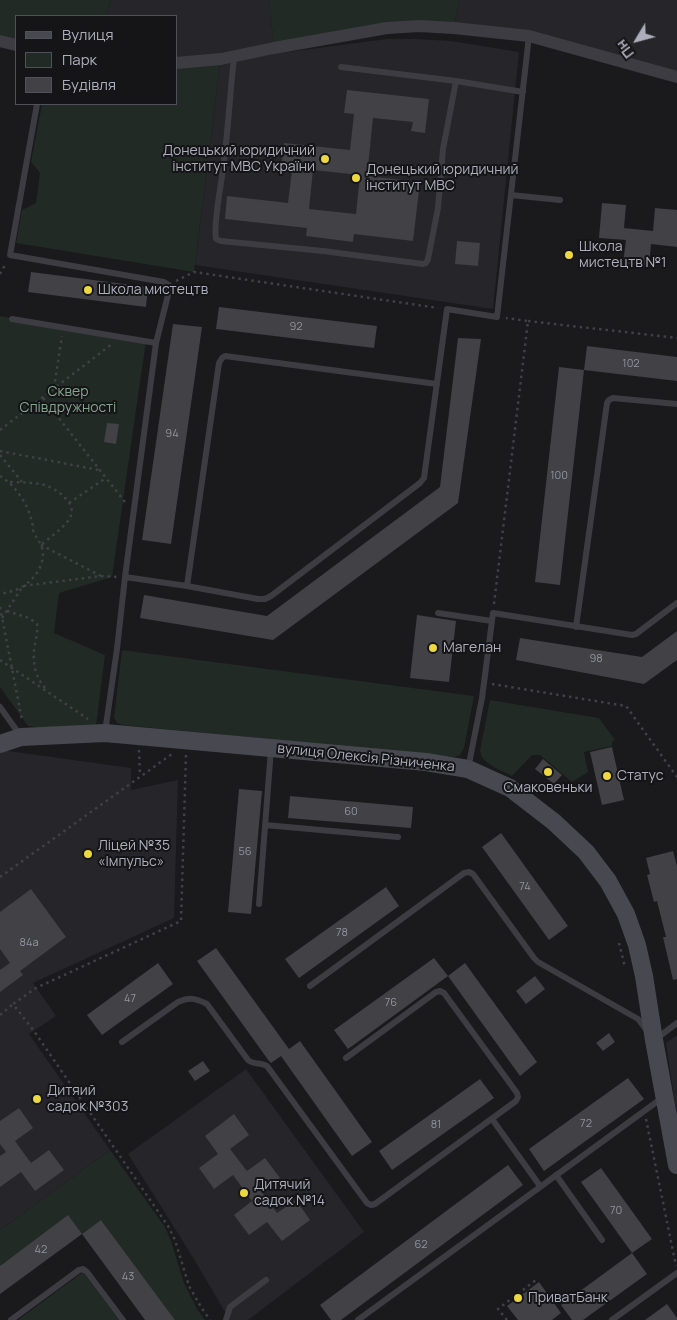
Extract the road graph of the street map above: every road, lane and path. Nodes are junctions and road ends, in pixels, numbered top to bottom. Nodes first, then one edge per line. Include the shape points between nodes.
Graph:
1 (529, 36) junction
2 (0, 41) edge
3 (15, 45) edge
4 (234, 57) junction
5 (178, 63) edge
6 (341, 67) dead end
7 (677, 77) edge
8 (456, 81) junction
9 (523, 92) junction
10 (37, 105) edge
11 (512, 196) junction
12 (560, 200) dead end
13 (169, 285) junction
14 (447, 310) junction
15 (497, 317) junction
16 (12, 320) dead end
17 (528, 321) junction
18 (64, 328) junction
19 (121, 337) junction
20 (677, 338) edge
21 (156, 343) junction
22 (437, 384) junction
23 (53, 389) junction
24 (43, 397) junction
25 (677, 404) edge
26 (0, 430) edge
27 (0, 451) edge
28 (0, 455) edge
29 (100, 470) junction
30 (0, 476) edge
31 (106, 478) junction
32 (10, 482) junction
33 (22, 482) junction
34 (70, 503) junction
35 (133, 513) junction
36 (41, 545) junction
37 (101, 576) junction
38 (125, 578) junction
39 (23, 586) junction
40 (187, 586) junction
41 (0, 594) edge
42 (677, 603) edge
43 (0, 607) edge
44 (6, 612) junction
45 (438, 612) dead end
46 (493, 613) junction
47 (2, 618) junction
48 (492, 621) junction
49 (576, 627) junction
50 (0, 660) edge
51 (12, 668) junction
52 (484, 683) junction
53 (48, 692) junction
54 (0, 707) edge
55 (22, 730) junction
56 (105, 730) junction
57 (0, 744) edge
58 (139, 746) dead end
59 (271, 748) junction
60 (177, 750) dead end
61 (468, 769) junction
62 (140, 776) junction
63 (677, 777) edge
64 (265, 825) junction
65 (398, 837) dead end
66 (0, 876) edge
67 (259, 904) dead end
68 (310, 986) dead end
69 (13, 1004) dead end
70 (0, 1015) edge
71 (677, 1023) edge
72 (654, 1040) junction
73 (122, 1042) dead end
74 (346, 1058) dead end
75 (664, 1096) junction
76 (645, 1111) junction
77 (492, 1119) junction
78 (677, 1165) edge
79 (556, 1175) junction
80 (540, 1186) junction
81 (602, 1240) dead end
82 (677, 1271) edge
83 (266, 1280) dead end
84 (536, 1280) dead end
85 (11, 1320) edge
86 (123, 1320) edge
87 (226, 1320) edge
88 (358, 1320) edge
89 (507, 1320) edge
90 (612, 1320) edge

1 - 4 street via 410,26
1 - 7 street
1 - 9 lane
2 - 3 street
4 - 5 street
4 - 8 lane via 216,239 423,264 428,259 438,208 443,149
6 - 8 lane
8 - 9 lane
9 - 11 lane
10 - 13 lane via 10,254
11 - 12 lane
11 - 15 lane
13 - 14 path via 194,272
13 - 21 lane
14 - 15 lane
14 - 22 lane
15 - 17 path
16 - 18 lane
17 - 20 path
17 - 46 path
18 - 19 lane
18 - 23 path
19 - 21 lane
19 - 23 path
21 - 35 lane
22 - 40 lane via 426,473 420,483 271,596 258,598
22 - 40 lane via 222,358
23 - 24 path
24 - 26 path
24 - 29 path
25 - 49 lane via 613,398 607,403
27 - 29 path
28 - 33 path
29 - 31 path
30 - 32 path
31 - 34 path
31 - 35 path
32 - 33 path
32 - 36 path via 29,512
33 - 34 path via 54,488
34 - 36 path via 70,519
35 - 38 lane
36 - 37 path
36 - 39 path via 40,569
37 - 38 path
37 - 39 path
38 - 40 lane
38 - 56 lane
39 - 41 path
39 - 44 path
42 - 49 lane via 632,635
43 - 47 path
44 - 47 path
44 - 53 path via 29,618 36,624 35,670
45 - 48 lane
46 - 48 lane
46 - 49 lane
47 - 51 path
48 - 52 lane
50 - 51 path
51 - 53 path
51 - 55 path
52 - 61 lane
52 - 63 path via 626,706
53 - 56 path
54 - 55 lane
55 - 56 street, вулиця Олексія Різниченка
55 - 57 street, вулиця Олексія Різниченка
56 - 59 street, вулиця Олексія Різниченка
58 - 62 path
59 - 61 street, вулиця Олексія Різниченка via 426,762
59 - 64 lane
60 - 62 path
61 - 72 street, вулиця Олексія Різниченка via 510,788 554,822 586,852 608,881 626,914 637,945
62 - 66 path
64 - 65 lane
64 - 67 lane
68 - 72 lane via 469,872 538,962 638,1019
69 - 70 path
71 - 72 lane
72 - 75 street, вулиця Олексія Різниченка
73 - 77 lane via 178,1002 197,999 207,1004 248,1060 267,1066 371,1205
74 - 77 lane via 440,991 517,1093 516,1101
75 - 76 lane
75 - 78 street, вулиця Олексія Різниченка
76 - 79 lane
76 - 82 path
77 - 80 lane
79 - 80 lane
79 - 81 lane
80 - 88 lane
82 - 90 lane
83 - 87 lane via 230,1307
84 - 89 path via 498,1309
85 - 86 lane via 83,1269

